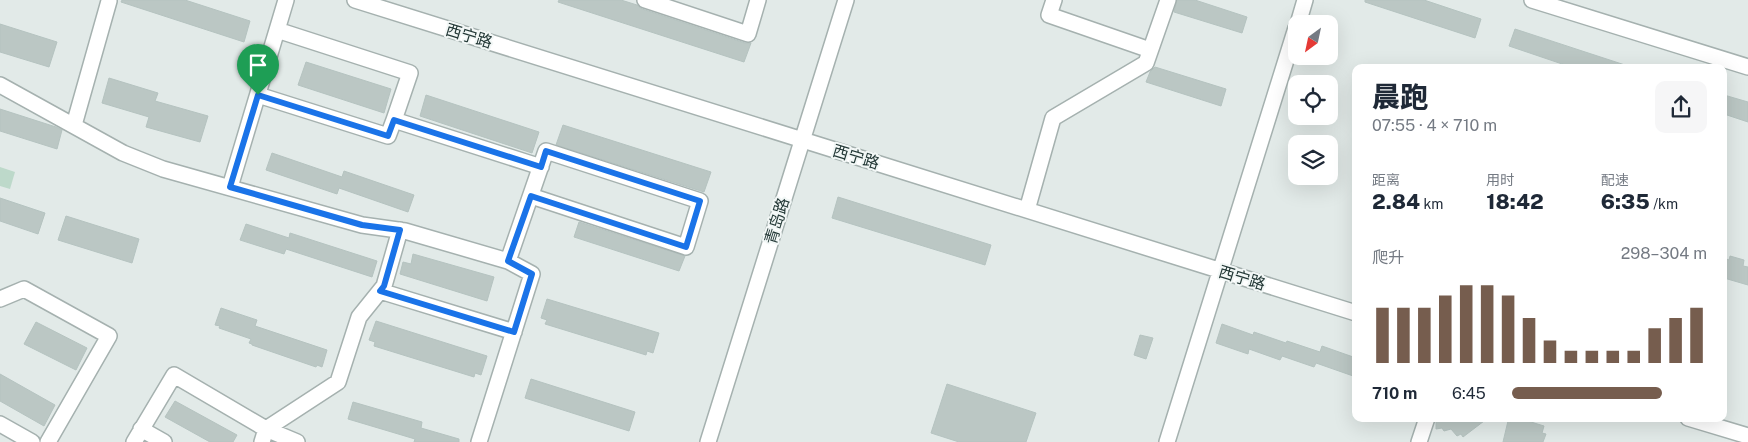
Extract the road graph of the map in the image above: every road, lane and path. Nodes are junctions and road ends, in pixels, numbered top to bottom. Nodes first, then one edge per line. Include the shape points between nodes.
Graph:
1 (286, 0) edge
2 (645, 0) edge
3 (758, 0) edge
4 (846, 0) edge
5 (1054, 0) edge
6 (1168, 0) edge
7 (1305, 0) edge
8 (1532, 0) edge
9 (109, 1) dead end
10 (364, 1) edge
11 (1301, 15) edge
12 (277, 30) junction
13 (1150, 50) junction
14 (1288, 54) edge
15 (1748, 67) edge
16 (0, 85) edge
17 (258, 95) junction
18 (394, 120) junction
19 (74, 125) junction
20 (802, 140) junction
21 (541, 167) junction
22 (230, 187) junction
23 (531, 196) junction
24 (1027, 210) junction
25 (400, 230) junction
26 (508, 261) junction
27 (1220, 271) junction
28 (380, 291) junction
29 (0, 299) edge
30 (1352, 313) edge
31 (514, 332) junction
32 (1426, 422) edge
33 (1701, 422) edge
34 (0, 424) edge
35 (264, 435) edge
36 (138, 436) edge
37 (1748, 436) edge
38 (32, 442) edge
39 (48, 442) edge
40 (164, 442) edge
41 (297, 442) edge
42 (480, 442) edge
43 (708, 442) edge
44 (1167, 442) edge
45 (1419, 442) edge

1 - 12 street
2 - 3 street via 748,34
4 - 20 street, 青岛路
5 - 13 street via 1049,15
6 - 13 street
7 - 11 street
8 - 15 street
9 - 19 street
10 - 20 street, 西宁路
12 - 17 street
12 - 18 street via 410,73
13 - 24 street via 1146,63 1053,118
14 - 27 street
16 - 19 street
17 - 18 street via 388,136
17 - 22 street
18 - 21 street
19 - 22 street via 123,154
20 - 24 street, 西宁路
20 - 43 street, 青岛路
21 - 23 street
21 - 23 street via 546,151 700,201 686,247
22 - 25 street via 362,225
23 - 26 street
24 - 27 street, 西宁路
25 - 26 street
25 - 28 street
26 - 31 street via 532,274
27 - 30 street, 西宁路
27 - 44 street
28 - 31 street
28 - 35 street via 359,318 338,382
29 - 39 street via 24,289 109,336
31 - 42 street
32 - 45 street
33 - 37 street
34 - 38 street
35 - 36 street via 174,375
35 - 41 street
36 - 40 street

